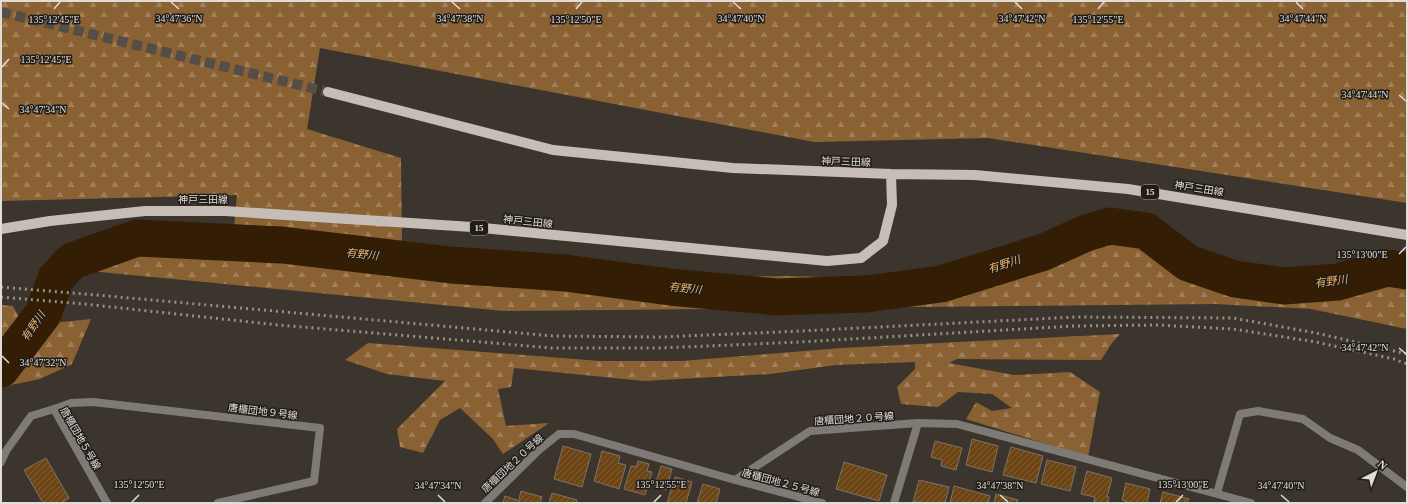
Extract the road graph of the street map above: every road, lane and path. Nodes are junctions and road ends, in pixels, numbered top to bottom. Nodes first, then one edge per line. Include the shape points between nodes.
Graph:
1 (328, 92) tunnel mouth
2 (891, 174) junction
3 (1, 229) edge
4 (1407, 235) edge
5 (54, 409) junction
6 (918, 423) junction
7 (1, 462) edge
8 (735, 480) junction
9 (1407, 487) edge
10 (1217, 493) junction
11 (107, 503) edge
12 (218, 503) edge
13 (485, 503) edge
14 (822, 503) edge
15 (894, 503) edge
16 (1251, 503) edge

1 - 2 main road, 神戸三田線 / 15 via 553,150 733,168
2 - 3 main road, 神戸三田線 / 15 via 892,206 883,241 861,258 827,261 472,227 225,211 145,211
2 - 4 main road, 神戸三田線 / 15 via 975,175 1128,189
5 - 7 street, 唐櫃団地５号線 via 31,416
5 - 11 street, 唐櫃団地５号線
5 - 12 street, 唐櫃団地９号線 via 71,403 93,402 320,428 314,481
6 - 8 street, 唐櫃団地２０号線 via 810,431
6 - 10 street, 唐櫃団地２０号線 via 957,424
6 - 15 street
8 - 13 street, 唐櫃団地２０号線 via 574,434 559,434
8 - 14 street, 唐櫃団地２５号線
9 - 10 street via 1358,450 1330,438 1303,419 1258,411 1240,414
10 - 16 street, 唐櫃団地２０号線

